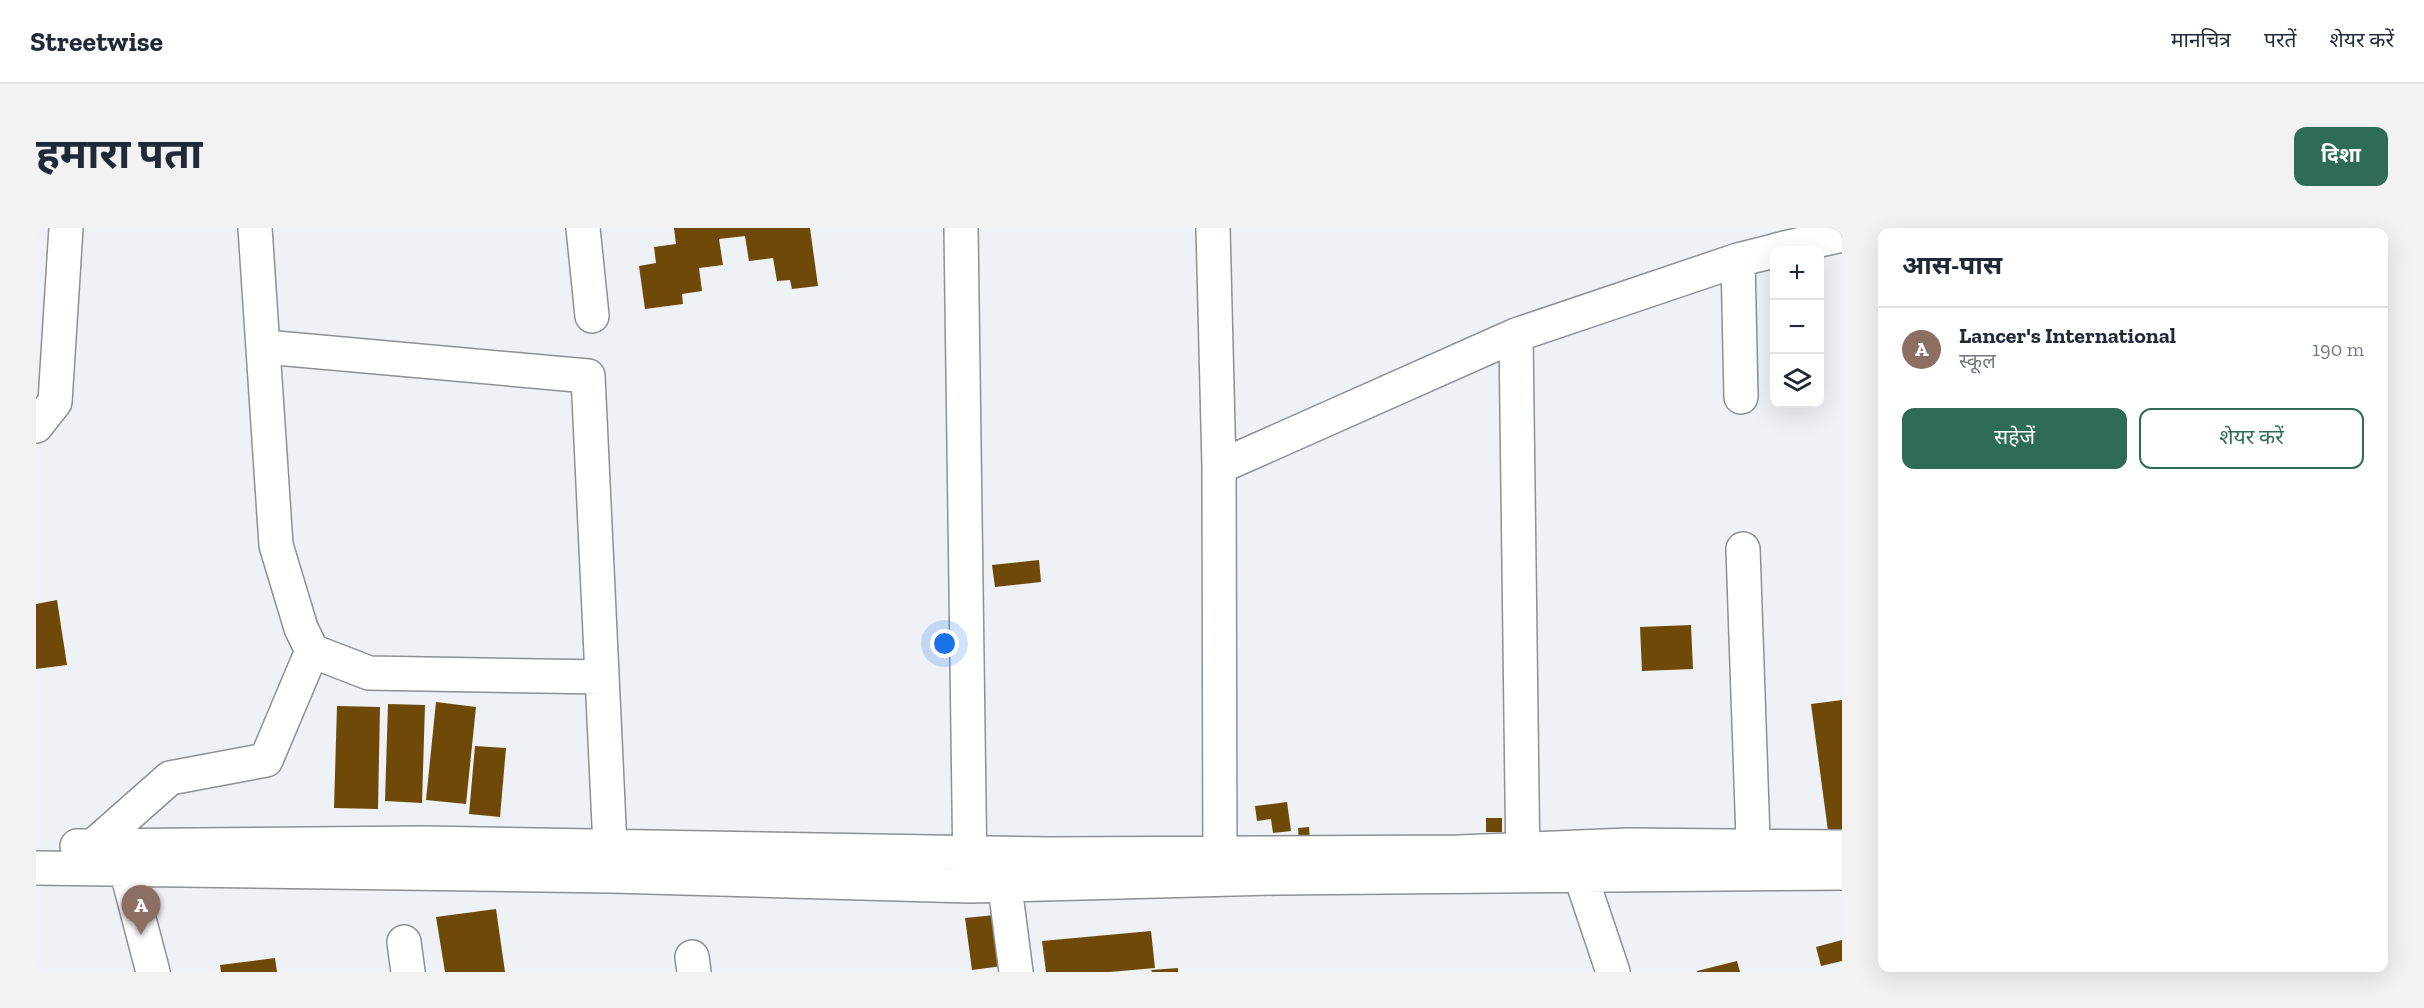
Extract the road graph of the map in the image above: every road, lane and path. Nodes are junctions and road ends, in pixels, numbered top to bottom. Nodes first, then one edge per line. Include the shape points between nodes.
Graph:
1 (66, 228) edge
2 (255, 228) edge
3 (583, 228) edge
4 (960, 228) edge
5 (1213, 228) edge
6 (1842, 235) edge
7 (1796, 246) edge
8 (1770, 252) edge
9 (1738, 260) junction
10 (592, 316) dead end
11 (1516, 334) junction
12 (265, 347) junction
13 (1741, 397) dead end
14 (36, 426) edge
15 (1219, 466) junction
16 (1743, 549) dead end
17 (312, 651) junction
18 (602, 677) junction
19 (93, 846) junction
20 (36, 847) edge
21 (1842, 848) edge
22 (985, 853) junction
23 (1754, 860) junction
24 (610, 861) junction
25 (1522, 862) junction
26 (1220, 867) junction
27 (36, 868) edge
28 (126, 869) junction
29 (1842, 873) edge
30 (1580, 874) junction
31 (970, 886) junction
32 (1005, 886) junction
33 (153, 972) edge
34 (1016, 972) edge
35 (1613, 972) edge

1 - 14 street via 55,402
2 - 12 street
3 - 10 street
4 - 22 street
5 - 15 street
6 - 7 street
8 - 9 street
9 - 11 street
9 - 13 street
11 - 15 street
11 - 25 street
12 - 17 street via 276,545 301,628
12 - 18 street via 588,376
15 - 26 street
16 - 23 street
17 - 18 street via 369,673
17 - 19 street via 266,760 170,778
18 - 24 street
19 - 20 street
19 - 24 street via 423,843
21 - 23 street
22 - 24 street
22 - 26 street
22 - 31 street
22 - 32 street
23 - 25 street via 1628,846
23 - 29 street
23 - 30 street
24 - 28 street
24 - 31 street
25 - 26 street
25 - 30 street
26 - 32 street
27 - 28 street
28 - 33 street
30 - 35 street
31 - 32 street
32 - 34 street

